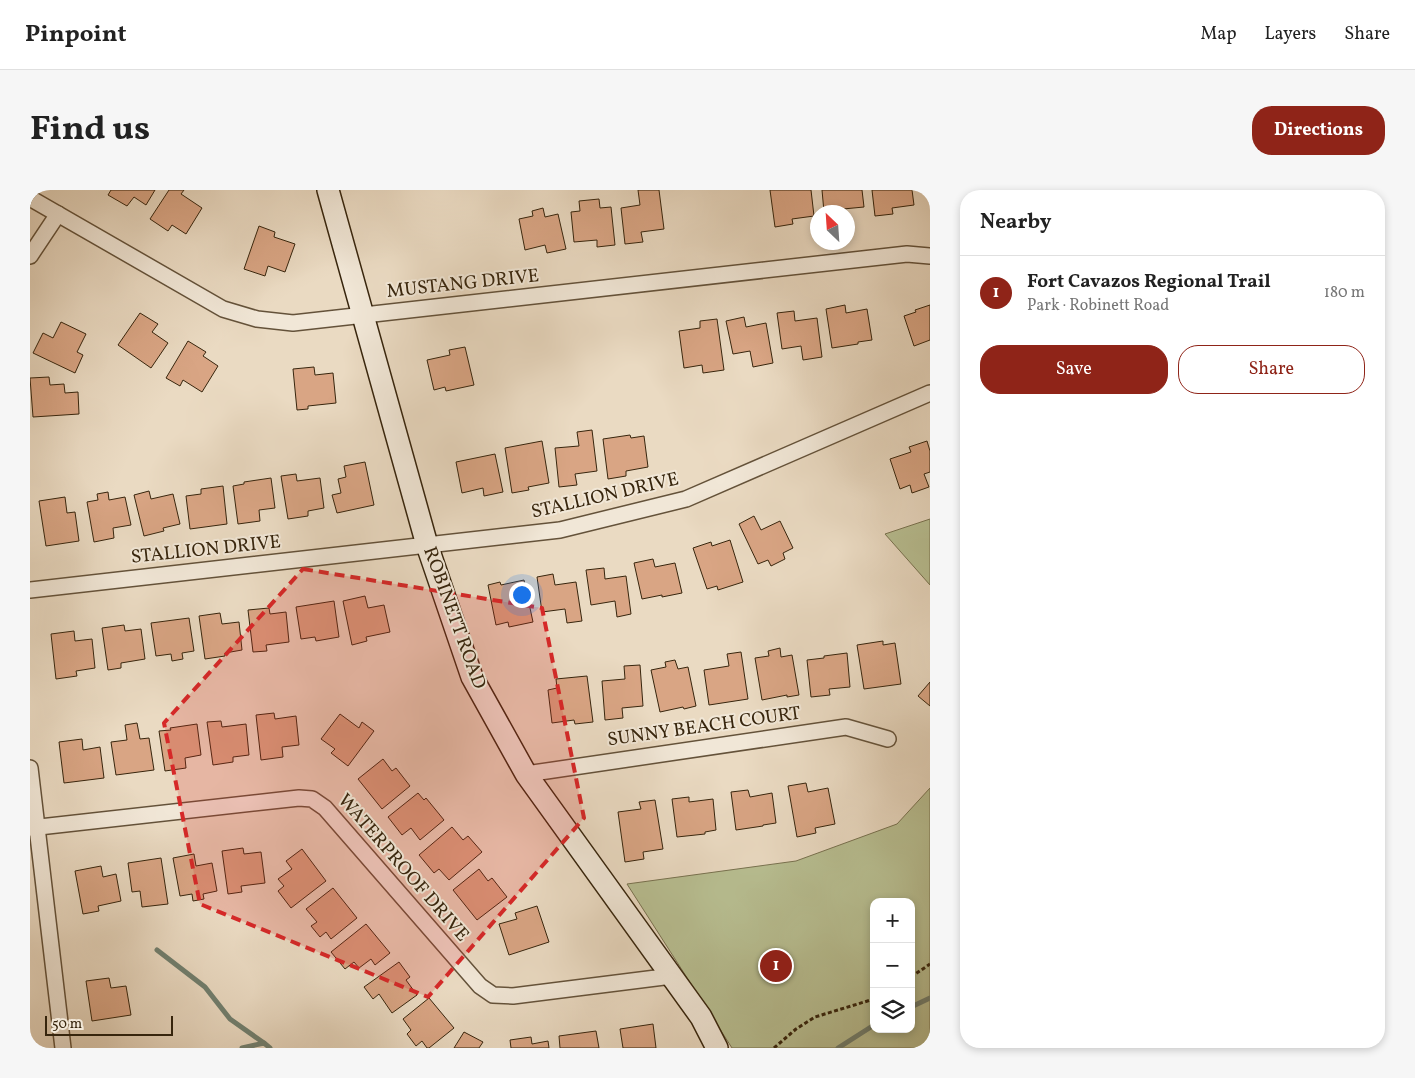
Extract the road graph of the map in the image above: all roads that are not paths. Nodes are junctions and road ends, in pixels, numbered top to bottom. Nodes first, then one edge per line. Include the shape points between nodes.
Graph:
1 (328, 190) edge
2 (30, 198) edge
3 (58, 214) junction
4 (30, 256) edge
5 (930, 256) edge
6 (364, 316) junction
7 (930, 393) edge
8 (427, 545) junction
9 (30, 590) edge
10 (888, 739) dead end
11 (30, 768) edge
12 (526, 774) junction
13 (33, 828) edge
14 (672, 976) junction
15 (63, 1048) edge
16 (717, 1048) edge

1 - 6 street, ROBINETT ROAD
2 - 3 street, MUSTANG DRIVE
3 - 4 street
3 - 6 street, MUSTANG DRIVE via 223,309 256,319 293,323
5 - 6 street, MUSTANG DRIVE via 897,255
6 - 8 street, ROBINETT ROAD
7 - 8 street, STALLION DRIVE via 686,499 560,530
8 - 9 street, STALLION DRIVE
8 - 12 street, ROBINETT ROAD via 472,676
10 - 12 street, SUNNY BEACH COURT via 846,726
11 - 13 street
12 - 14 street, ROBINETT ROAD
13 - 14 street, WATERPROOF DRIVE via 312,799 325,808 480,986 494,995 513,996
13 - 15 street
14 - 16 street, ROBINETT ROAD via 701,1017

